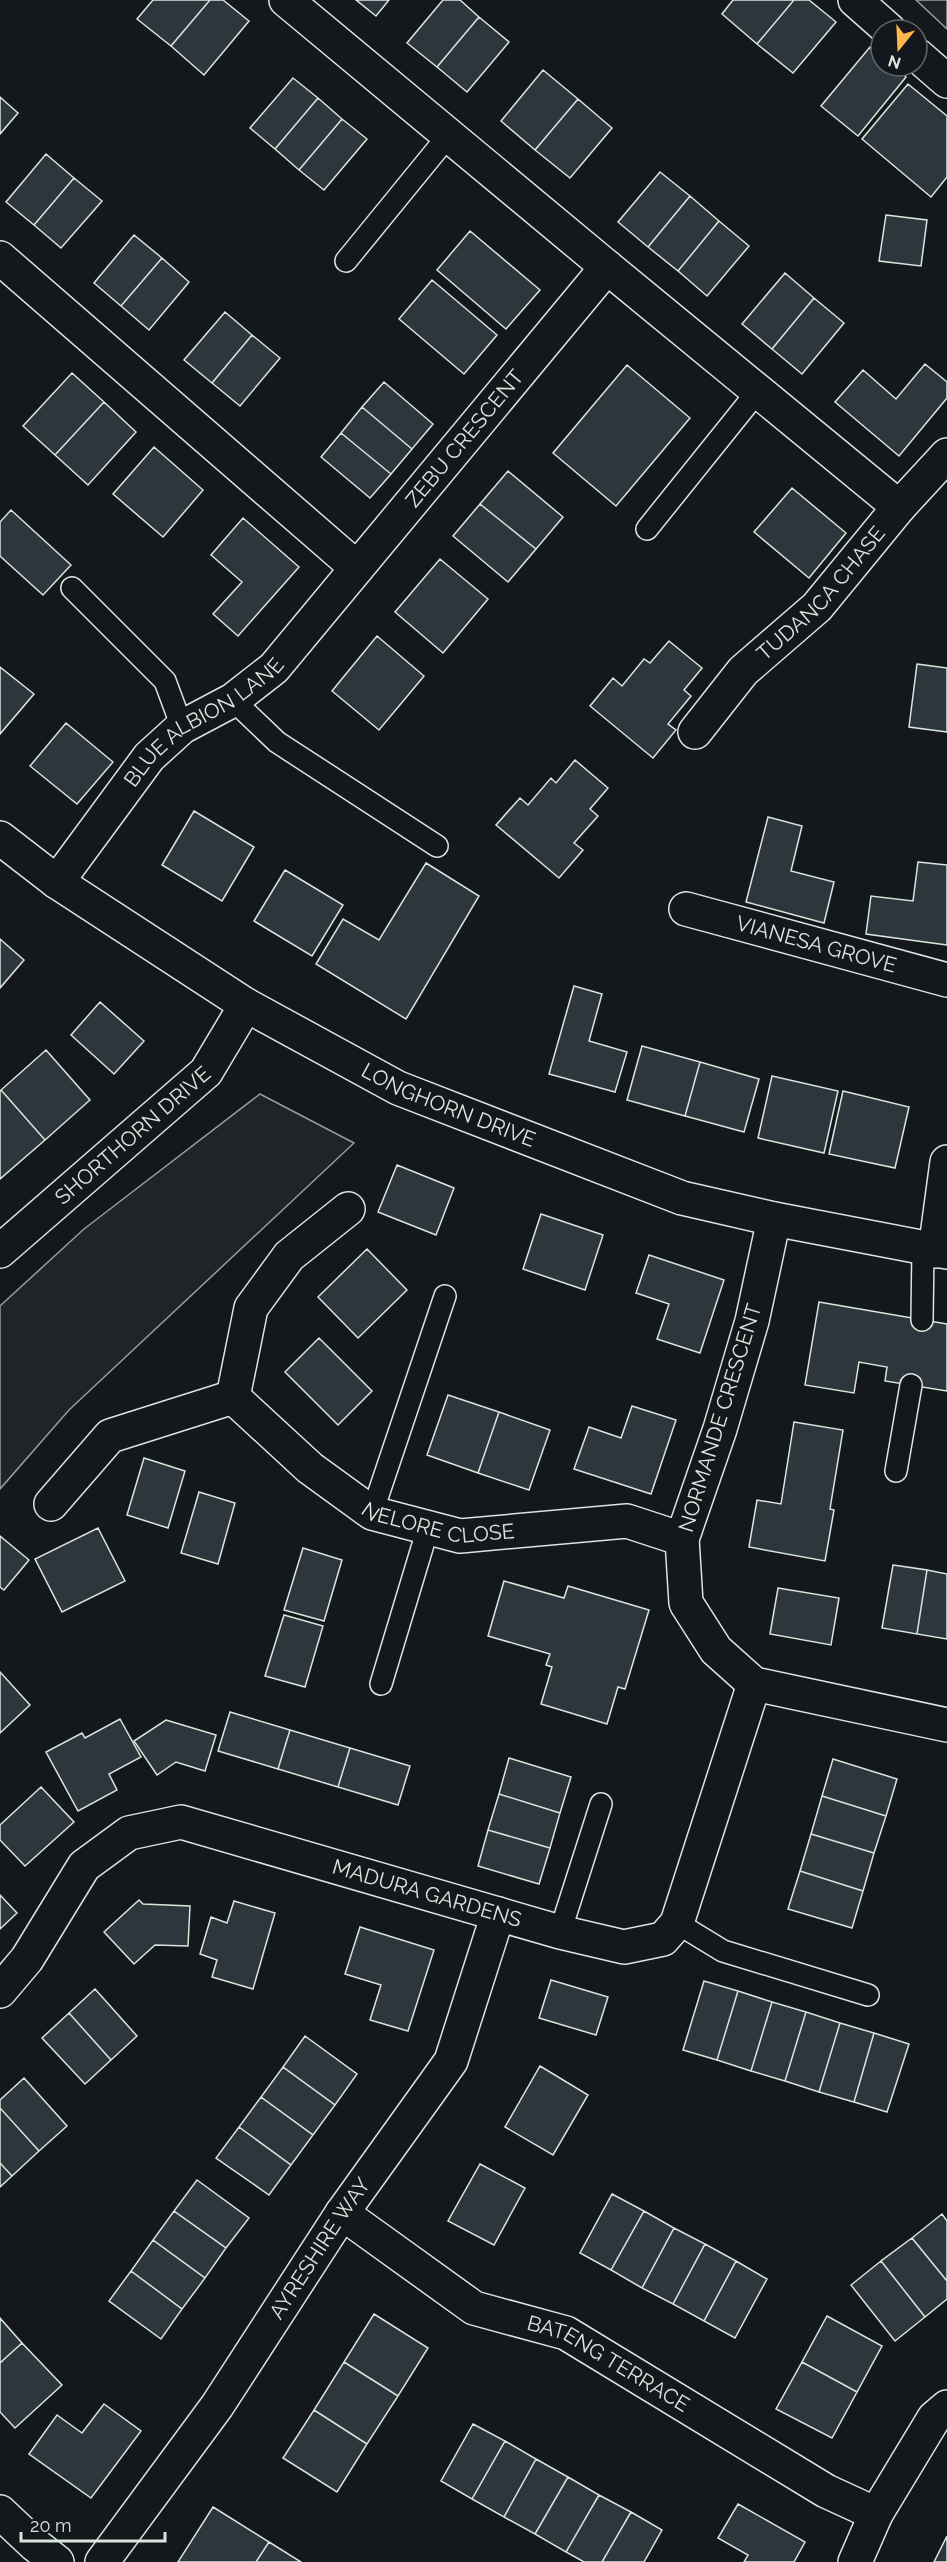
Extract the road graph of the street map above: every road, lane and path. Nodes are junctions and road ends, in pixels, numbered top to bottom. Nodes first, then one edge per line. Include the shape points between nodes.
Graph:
1 (286, 0) edge
2 (855, 0) edge
3 (875, 18) edge
4 (929, 65) edge
5 (947, 81) edge
6 (448, 136) junction
7 (0, 258) edge
8 (346, 261) dead end
9 (607, 267) junction
10 (756, 392) junction
11 (947, 455) edge
12 (899, 507) junction
13 (647, 529) dead end
14 (357, 568) junction
15 (72, 588) dead end
16 (233, 700) junction
17 (182, 727) junction
18 (695, 732) dead end
19 (0, 838) edge
20 (437, 846) dead end
21 (57, 882) junction
22 (686, 909) dead end
23 (947, 980) edge
24 (246, 1005) junction
25 (947, 1162) edge
26 (348, 1209) dead end
27 (774, 1219) junction
28 (935, 1250) edge
29 (0, 1251) edge
30 (445, 1296) dead end
31 (922, 1320) dead end
32 (911, 1385) dead end
33 (233, 1397) junction
34 (896, 1471) dead end
35 (51, 1504) dead end
36 (372, 1513) junction
37 (428, 1528) junction
38 (682, 1539) junction
39 (381, 1684) dead end
40 (754, 1684) junction
41 (947, 1725) edge
42 (601, 1804) dead end
43 (498, 1914) junction
44 (677, 1923) junction
45 (560, 1932) junction
46 (0, 1991) edge
47 (868, 1995) dead end
48 (342, 2213) junction
49 (947, 2407) edge
50 (0, 2512) edge
51 (876, 2514) junction
52 (57, 2562) edge
53 (102, 2562) edge
54 (855, 2562) edge

1 - 6 street
2 - 3 street
4 - 5 street
6 - 8 lane
6 - 9 street
7 - 14 street
9 - 10 street
9 - 14 street, ZEBU CRESCENT
10 - 12 street
10 - 13 lane
11 - 12 street, TUDANCA CHASE
12 - 18 street, TUDANCA CHASE via 817,607 743,672
14 - 16 street, BLUE ALBION LANE via 274,668
15 - 17 lane via 165,681
16 - 17 street, BLUE ALBION LANE
16 - 20 lane via 277,742
17 - 21 street, BLUE ALBION LANE via 149,757
19 - 21 street, LONGHORN DRIVE
21 - 24 street, LONGHORN DRIVE
22 - 23 street, VIANESA GROVE
24 - 27 street, LONGHORN DRIVE via 398,1088 682,1198
24 - 29 street, SHORTHORN DRIVE via 206,1072
25 - 28 street
26 - 33 street via 289,1256 251,1308
27 - 28 street, LONGHORN DRIVE
27 - 38 street, NORMANDE CRESCENT via 752,1321
28 - 31 lane
30 - 36 lane
32 - 34 lane
33 - 35 street via 110,1436
33 - 36 street, NELORE CLOSE via 310,1468
36 - 37 street, NELORE CLOSE
37 - 38 street, NELORE CLOSE via 460,1536 627,1521
37 - 39 lane
38 - 40 street, NORMANDE CRESCENT via 686,1602 716,1650
40 - 41 street, NORMANDE CRESCENT
40 - 44 street
42 - 45 lane
43 - 45 street, MADURA GARDENS
43 - 46 street, MADURA GARDENS via 181,1822 129,1833 84,1866 27,1959
43 - 48 street, AYRESHIRE WAY via 451,2061
44 - 45 street, MADURA GARDENS via 663,1939 624,1947
44 - 47 lane via 723,1951
48 - 51 street, BATENG TERRACE via 474,2308 566,2333 826,2491
48 - 53 street, AYRESHIRE WAY via 217,2406
49 - 51 street via 934,2418
50 - 52 street
51 - 54 street

